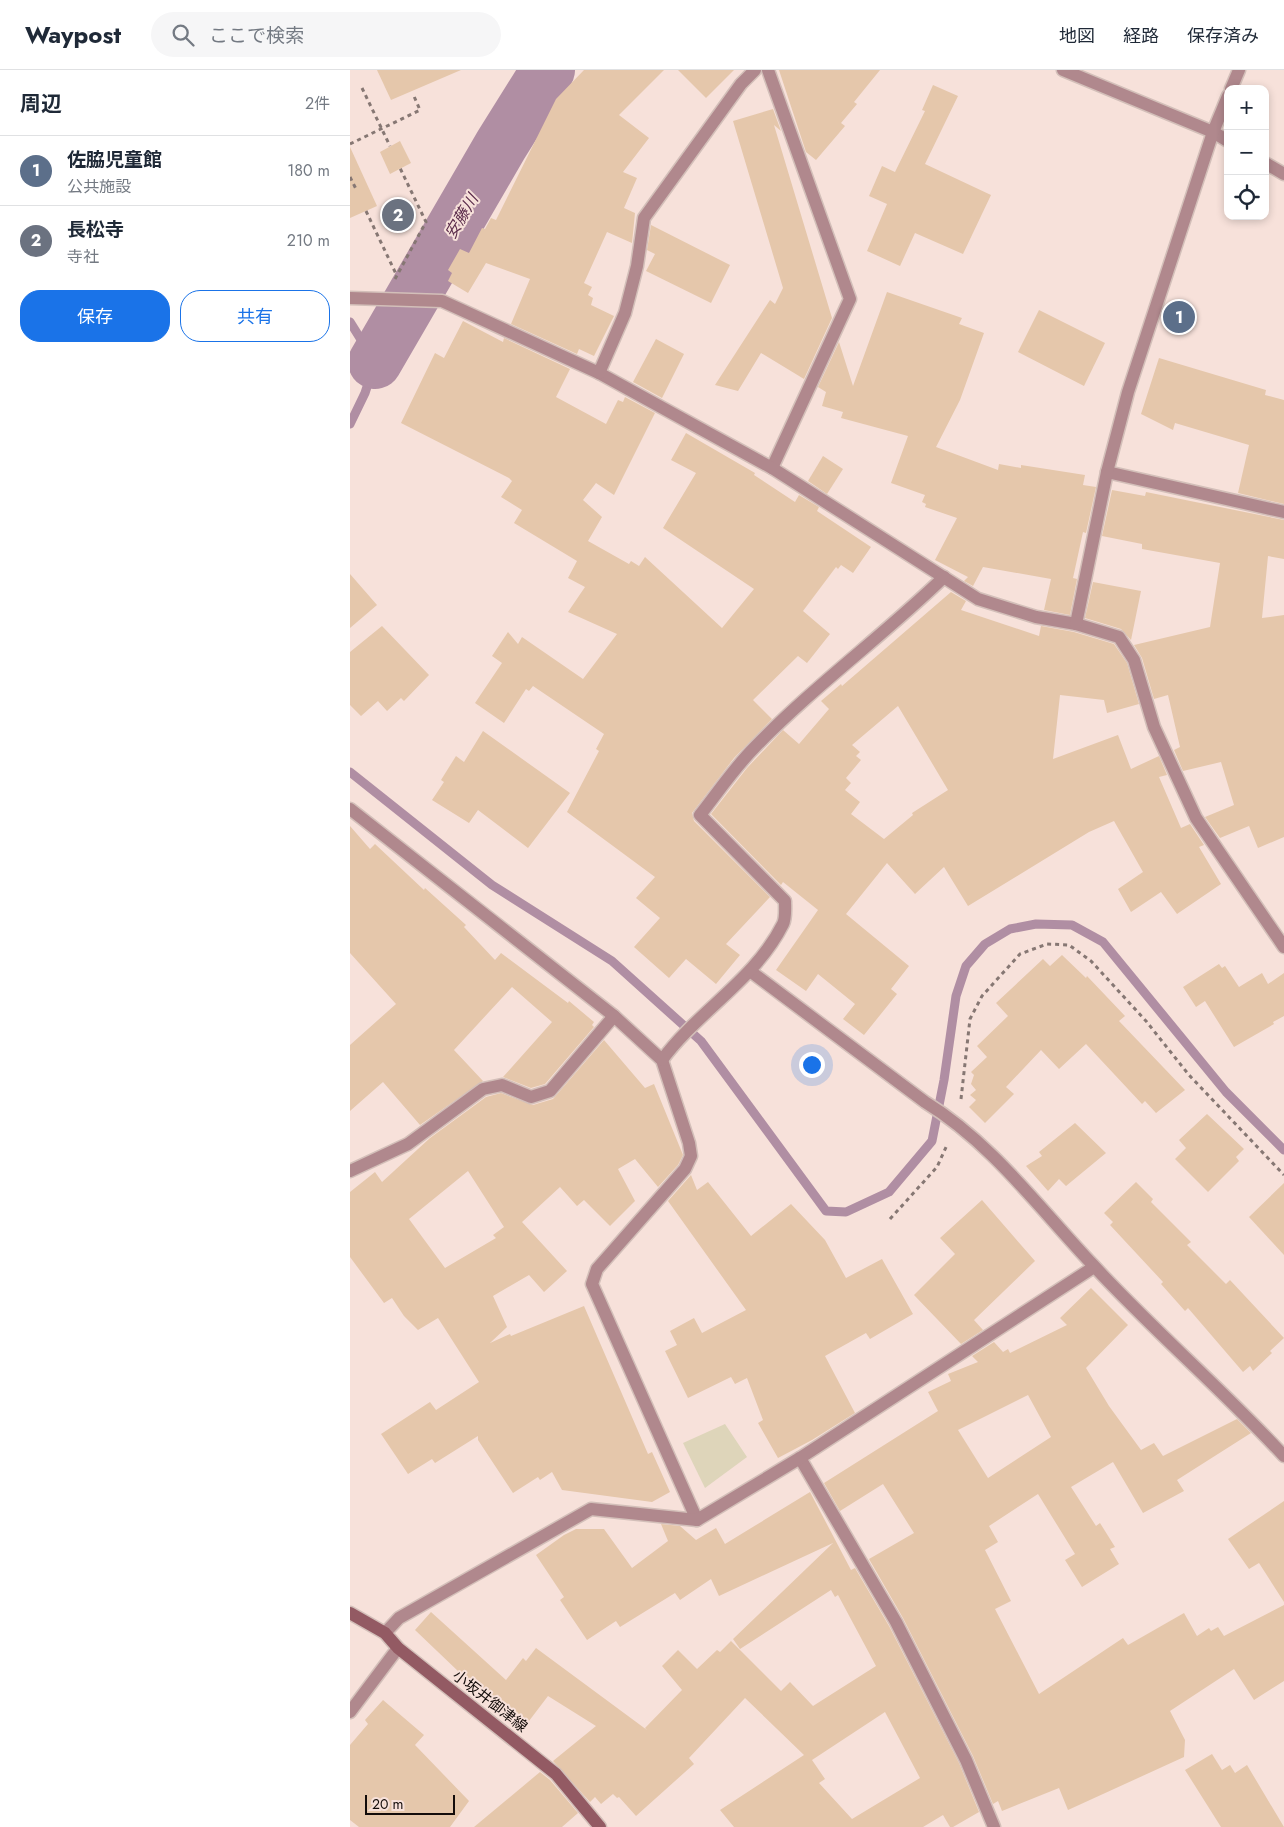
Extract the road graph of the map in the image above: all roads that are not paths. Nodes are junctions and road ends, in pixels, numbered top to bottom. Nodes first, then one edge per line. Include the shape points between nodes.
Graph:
1 (755, 70) edge
2 (768, 70) edge
3 (1063, 70) edge
4 (1239, 70) edge
5 (1233, 85) edge
6 (1224, 105) edge
7 (1212, 132) junction
8 (1224, 139) edge
9 (1269, 165) edge
10 (1284, 174) edge
11 (350, 298) edge
12 (599, 372) junction
13 (772, 468) junction
14 (1107, 472) junction
15 (1284, 512) edge
16 (944, 577) junction
17 (1076, 624) junction
18 (350, 809) edge
19 (1284, 947) edge
20 (750, 971) junction
21 (614, 1016) junction
22 (662, 1060) junction
23 (350, 1171) edge
24 (1094, 1267) junction
25 (1284, 1456) edge
26 (800, 1458) junction
27 (696, 1520) junction
28 (350, 1613) edge
29 (385, 1633) junction
30 (398, 1648) junction
31 (350, 1712) edge
32 (600, 1827) edge
33 (994, 1827) edge

1 - 12 street via 741,84 644,218 625,313
2 - 13 street via 850,299
3 - 7 street
4 - 5 street
6 - 7 street
7 - 8 street
7 - 14 street via 1128,392
9 - 10 street
11 - 12 street via 442,301
12 - 13 street
13 - 16 street
14 - 15 street
14 - 17 street
16 - 17 street via 978,599 1036,617
16 - 20 street via 766,735 700,815 785,901 784,922
17 - 19 street via 1120,637 1134,660 1154,727 1196,818
18 - 21 street
20 - 22 street via 676,1041
20 - 24 street via 955,1121 1001,1163
21 - 22 street
21 - 23 street via 550,1091 531,1097 502,1085 483,1088 408,1144
22 - 27 street via 690,1143 691,1156 684,1169 597,1269 592,1284
24 - 25 street via 1241,1409
24 - 26 street
26 - 27 street
26 - 33 street via 896,1622 966,1760
27 - 29 street via 591,1509 398,1618
28 - 29 main road, 小坂井御津線
29 - 30 main road, 小坂井御津線
30 - 31 street
30 - 32 main road, 小坂井御津線 via 556,1774

